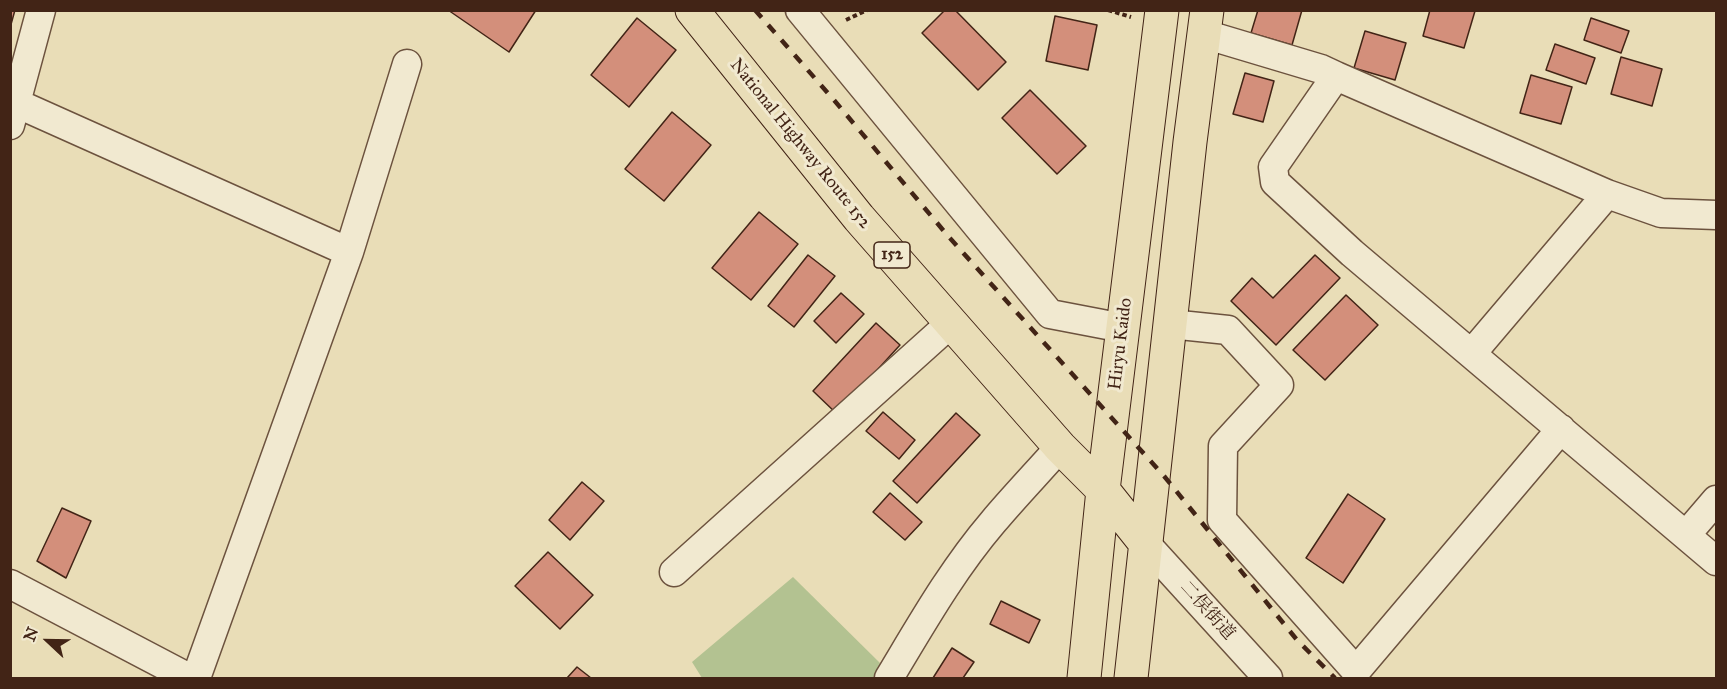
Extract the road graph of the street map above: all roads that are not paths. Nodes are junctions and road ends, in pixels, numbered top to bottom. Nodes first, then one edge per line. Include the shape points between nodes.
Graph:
1 (41, 10) edge
2 (692, 10) edge
3 (800, 10) edge
4 (1162, 10) edge
5 (1206, 22) edge
6 (407, 64) dead end
7 (1336, 76) junction
8 (12, 110) edge
9 (1607, 194) junction
10 (1716, 215) edge
11 (349, 252) junction
12 (952, 322) junction
13 (1170, 324) junction
14 (1123, 328) junction
15 (1472, 353) junction
16 (1561, 429) junction
17 (1060, 447) junction
18 (1103, 490) junction
19 (1716, 500) edge
20 (1686, 535) junction
21 (1146, 544) junction
22 (1716, 561) edge
23 (674, 572) dead end
24 (10, 584) edge
25 (1360, 674) edge
26 (189, 678) edge
27 (196, 678) edge
28 (889, 678) edge
29 (1084, 678) edge
30 (1131, 678) edge
31 (1268, 678) edge

1 - 8 street
2 - 12 highway, National Highway Route 152 / 152 via 860,218
3 - 14 street via 1050,314
4 - 14 highway, Hiryu Kaido
5 - 7 street
5 - 13 highway
6 - 11 street
7 - 9 street
7 - 15 street via 1274,167 1275,182 1352,253
8 - 11 street
9 - 10 street via 1661,213
9 - 15 street
11 - 27 street
12 - 17 highway, National Highway Route 152 / 152
12 - 23 street
13 - 21 highway
13 - 25 street via 1228,330 1280,385 1223,447 1222,520
14 - 18 highway, Hiryu Kaido
15 - 16 street
16 - 20 street
16 - 25 street
17 - 18 highway, National Highway Route 152 / 152
17 - 28 street via 963,561
18 - 21 highway, 152
18 - 29 highway, Hiryu Kaido
19 - 20 street
20 - 22 street
21 - 30 highway
21 - 31 street, 二俣街道
24 - 26 street

